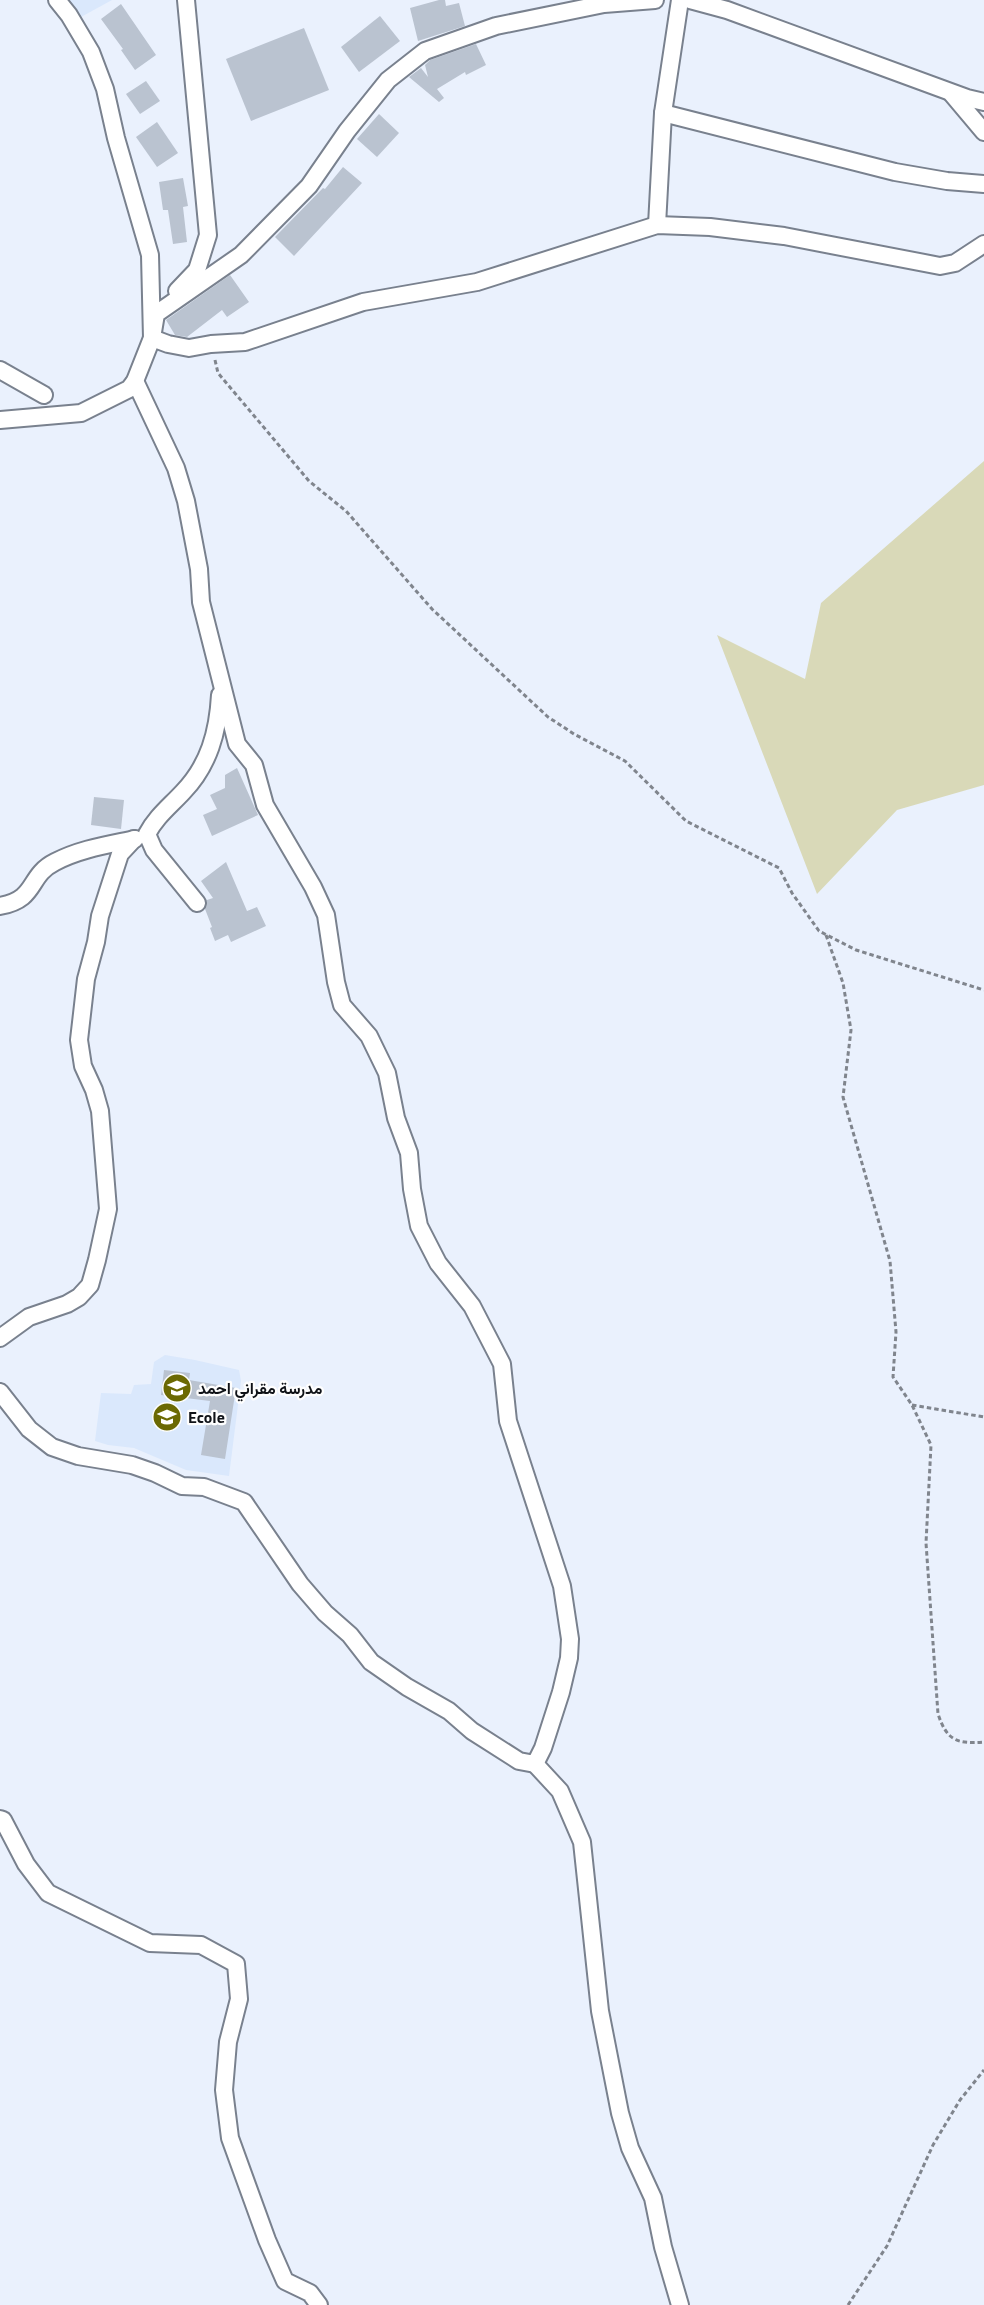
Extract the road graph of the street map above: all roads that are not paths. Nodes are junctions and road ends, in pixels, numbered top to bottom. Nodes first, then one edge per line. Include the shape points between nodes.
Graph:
1 (57, 0) edge
2 (186, 0) edge
3 (656, 0) edge
4 (680, 0) edge
5 (690, 0) edge
6 (721, 4) edge
7 (950, 92) junction
8 (984, 102) edge
9 (663, 113) junction
10 (984, 132) edge
11 (984, 184) edge
12 (657, 225) junction
13 (984, 244) edge
14 (156, 314) junction
15 (152, 338) junction
16 (0, 370) edge
17 (135, 381) junction
18 (44, 395) dead end
19 (0, 420) edge
20 (221, 685) junction
21 (140, 837) junction
22 (197, 903) dead end
23 (0, 906) edge
24 (0, 1338) edge
25 (0, 1392) edge
26 (535, 1764) junction
27 (0, 1819) edge
28 (319, 2305) edge
29 (681, 2305) edge

1 - 15 street via 91,52 105,89 150,255
2 - 14 street via 208,235 197,270
3 - 14 street via 604,4 496,26 425,51 388,80 309,186 241,255
4 - 9 street
5 - 6 street
6 - 7 street
7 - 8 street
7 - 10 street
9 - 11 street via 895,172
9 - 12 street
12 - 13 street via 784,236 940,266 955,263
12 - 15 street via 477,282 363,302 244,342 189,348
14 - 15 street
15 - 17 street
16 - 18 street
17 - 19 street via 129,389 81,413
17 - 20 street via 172,458 186,501 201,602
20 - 21 street via 218,723 207,760 191,783
20 - 26 street via 237,744 255,765 265,805 326,915 342,1005 369,1036 387,1073 396,1118 409,1153 419,1226 438,1263 472,1306 502,1364 508,1421 562,1586 570,1639 561,1692
21 - 22 street
21 - 23 street via 84,850 53,863 38,876 28,895
21 - 24 street via 120,854 100,916 86,979 79,1040 83,1066 100,1111 108,1209 97,1260 90,1285 79,1297 29,1317
25 - 26 street via 29,1429 52,1447 78,1456 132,1465 182,1486 204,1486 244,1502 300,1584 371,1662 519,1761
26 - 29 street via 560,1791 582,1842 600,2011 620,2113 630,2148 653,2198
27 - 28 street via 48,1893 150,1943 201,1945 236,1964 238,1999 228,2042 224,2090 230,2138 285,2281 310,2293

